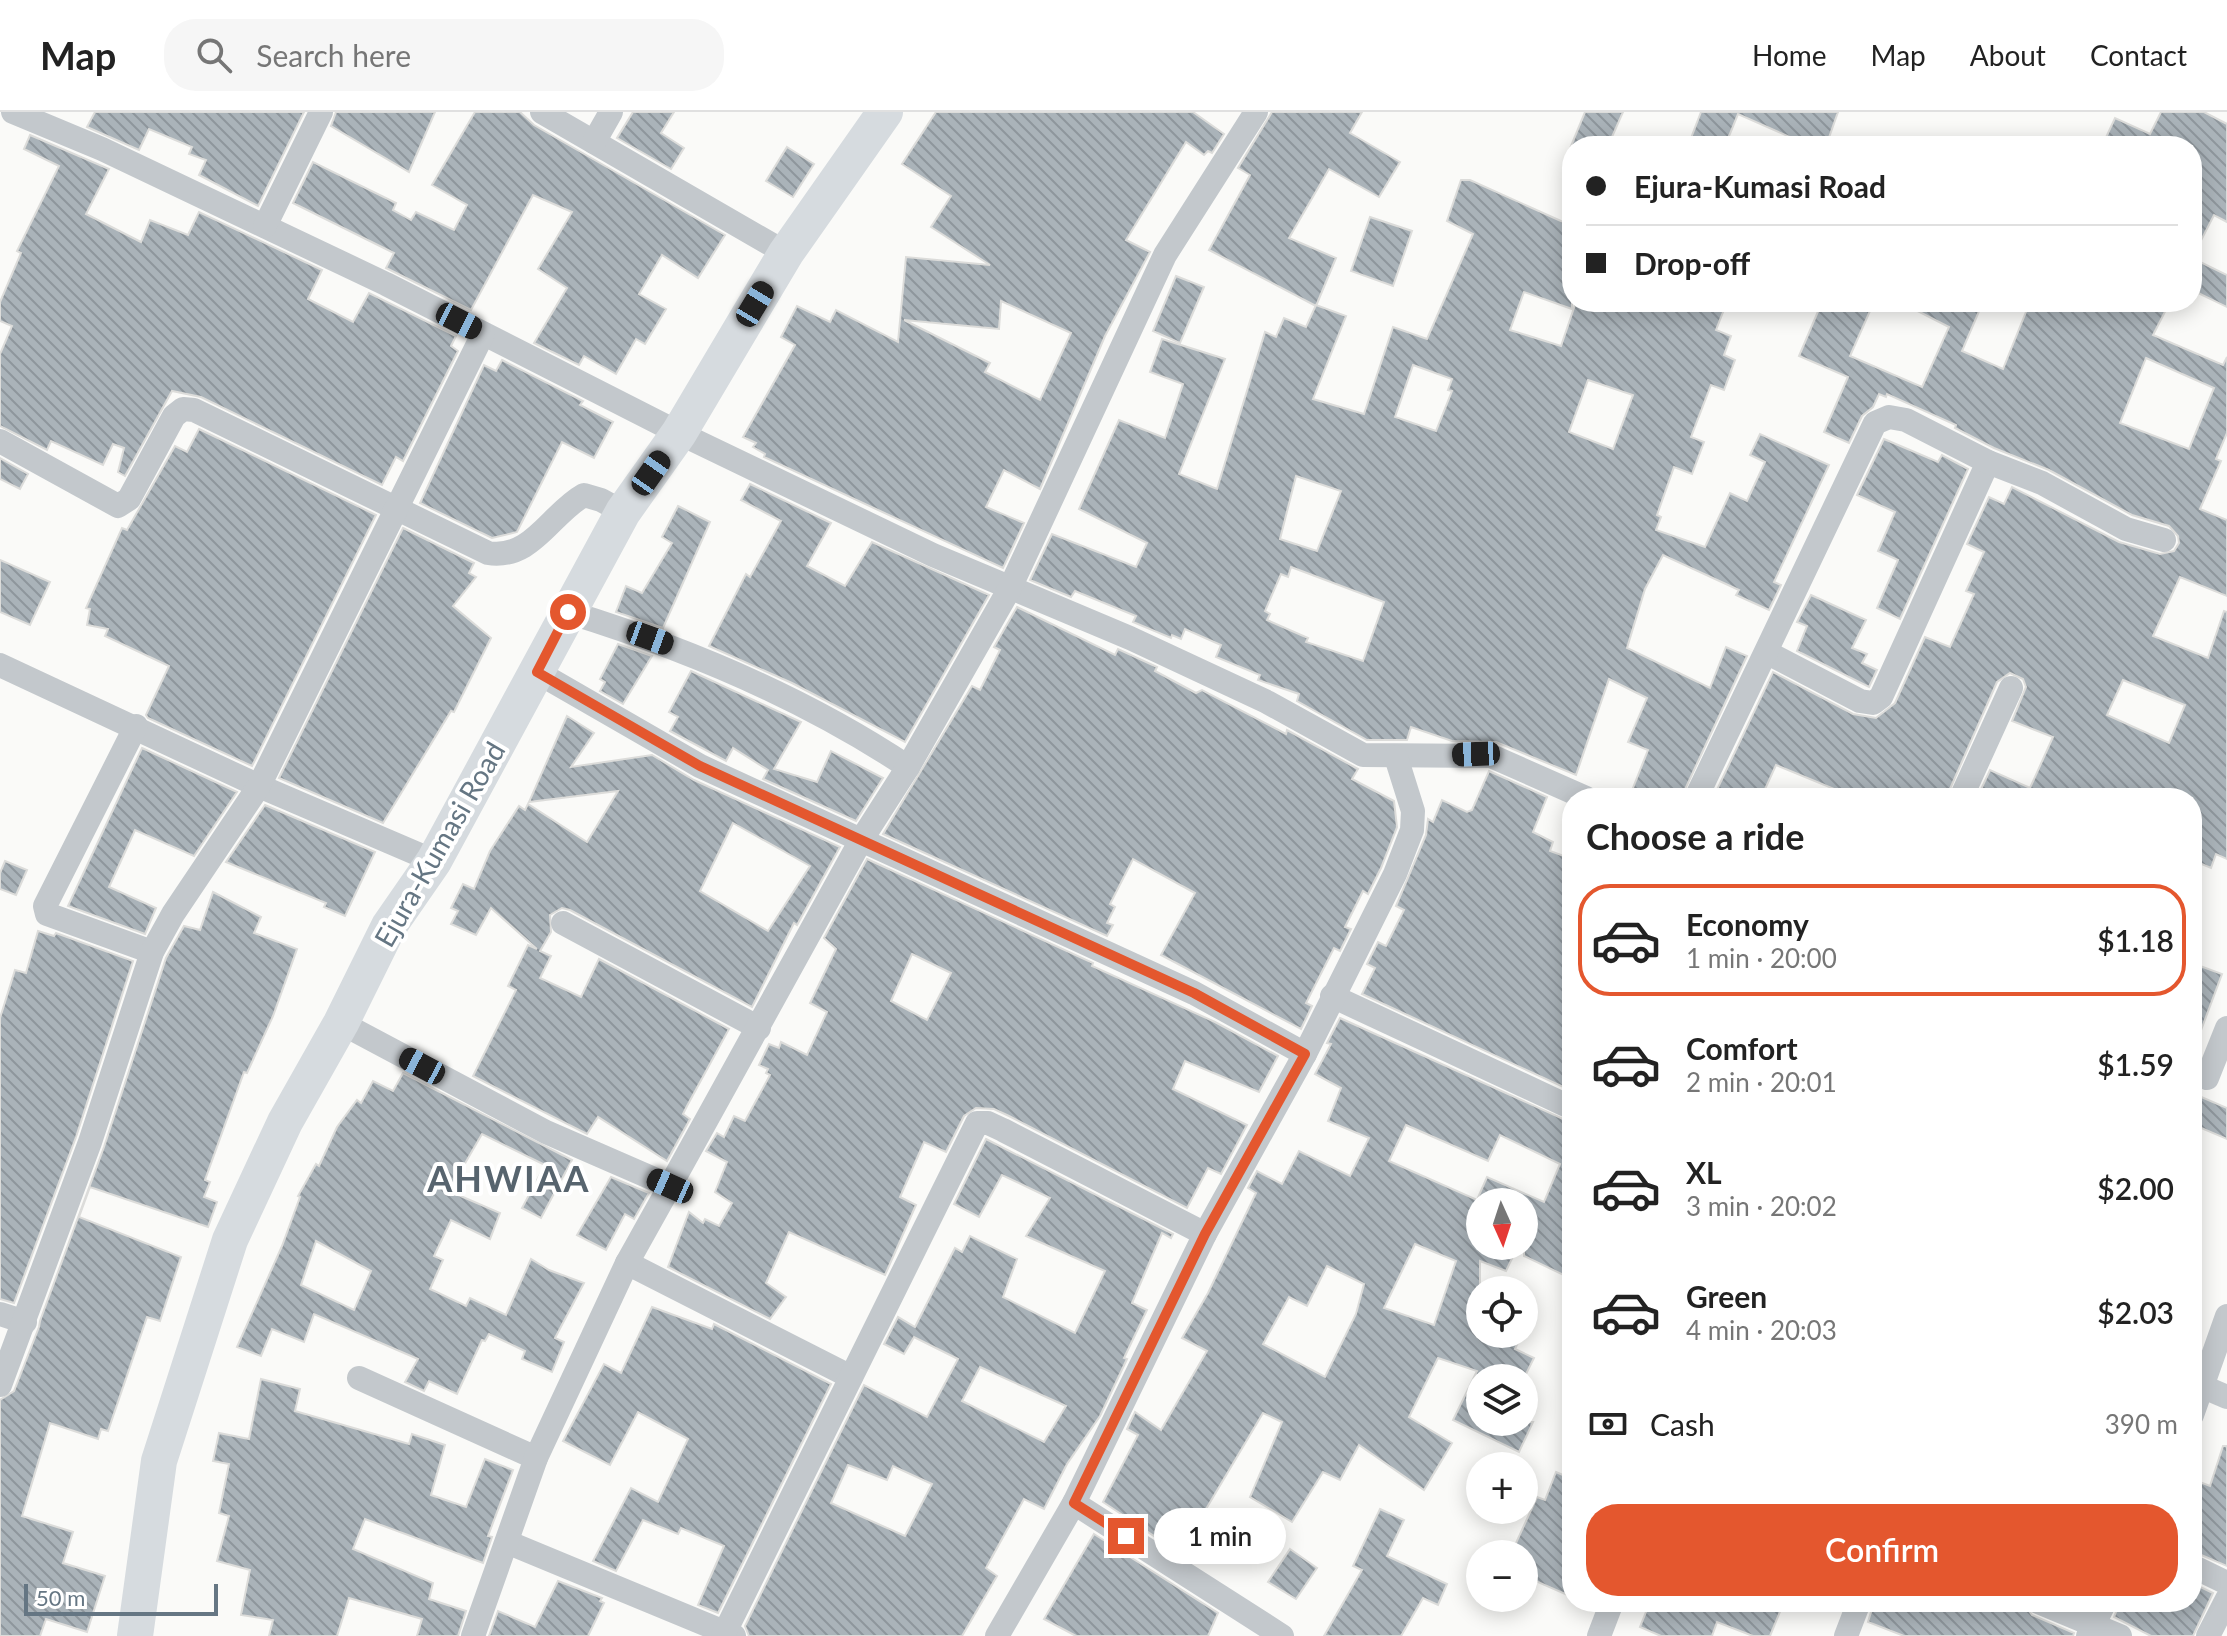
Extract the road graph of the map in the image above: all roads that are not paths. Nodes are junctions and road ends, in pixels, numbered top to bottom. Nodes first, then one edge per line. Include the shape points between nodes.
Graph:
1 (13, 112) edge
2 (321, 112) edge
3 (542, 112) edge
4 (611, 112) edge
5 (885, 112) edge
6 (1256, 112) edge
7 (66, 122) edge
8 (594, 142) junction
9 (265, 226) junction
10 (786, 253) junction
11 (483, 334) junction
12 (679, 433) junction
13 (0, 441) edge
14 (1988, 462) junction
15 (396, 509) junction
16 (623, 512) junction
17 (2164, 540) dead end
18 (1010, 588) junction
19 (568, 612) junction
20 (1768, 653) junction
21 (0, 665) edge
22 (537, 672) junction
23 (2011, 688) dead end
24 (136, 726) junction
25 (1396, 757) junction
26 (908, 767) junction
27 (259, 786) junction
28 (1563, 788) edge
29 (1701, 788) edge
30 (1966, 788) edge
31 (860, 842) junction
32 (434, 861) junction
33 (563, 923) dead end
34 (152, 952) junction
35 (1332, 996) junction
36 (341, 1023) junction
37 (759, 1028) junction
38 (2227, 1028) edge
39 (1305, 1054) junction
40 (2209, 1079) edge
41 (1562, 1103) edge
42 (670, 1186) junction
43 (1205, 1234) junction
44 (627, 1263) junction
45 (0, 1314) edge
46 (2227, 1316) edge
47 (25, 1322) junction
48 (2202, 1375) edge
49 (851, 1377) junction
50 (359, 1378) dead end
51 (0, 1385) edge
52 (2202, 1386) edge
53 (2227, 1397) edge
54 (536, 1458) junction
55 (1074, 1503) junction
56 (507, 1542) junction
57 (2202, 1571) edge
58 (2227, 1583) edge
59 (2227, 1599) edge
60 (1608, 1612) edge
61 (1855, 1612) edge
62 (2057, 1612) edge
63 (2100, 1612) edge
64 (2090, 1630) edge
65 (727, 1635) edge
66 (135, 1636) edge
67 (473, 1636) edge
68 (997, 1636) edge
69 (1282, 1636) edge
70 (1599, 1636) edge
71 (1846, 1636) edge
72 (2120, 1636) edge
73 (2208, 1636) edge

1 - 7 street
2 - 9 street
3 - 8 street
4 - 8 street
5 - 10 main road, Ejura-Kumasi Road
6 - 18 street via 1165,255
7 - 9 street
8 - 10 street
9 - 11 street
10 - 12 main road, Ejura-Kumasi Road
11 - 12 street
11 - 15 street
12 - 16 main road, Ejura-Kumasi Road
12 - 18 street
13 - 15 street via 118,506 129,499 174,416 183,409 194,410
14 - 17 street via 2042,483 2126,529
14 - 20 street via 1906,420 1889,417 1875,423
14 - 20 street via 1881,697 1873,703 1860,701
15 - 16 street via 504,556 524,549 584,495
15 - 27 street
16 - 19 main road, Ejura-Kumasi Road
18 - 25 street via 1267,702 1363,755
18 - 26 street
19 - 22 main road, Ejura-Kumasi Road
19 - 26 street via 747,676 860,735
20 - 29 street
21 - 24 street
22 - 31 street via 700,766
22 - 32 main road, Ejura-Kumasi Road
23 - 30 street
24 - 27 street
24 - 34 street via 45,906 47,914
25 - 28 street via 1491,756
25 - 35 street via 1409,789 1412,830
26 - 31 street
27 - 32 street
27 - 34 street
31 - 37 street
31 - 39 street via 1194,993
32 - 36 main road, Ejura-Kumasi Road via 389,926
33 - 37 street
34 - 47 street
35 - 39 street
35 - 41 street
36 - 42 street via 546,1132
36 - 66 main road, Ejura-Kumasi Road via 285,1122 230,1240 200,1328 159,1461
37 - 42 street
38 - 40 street
39 - 43 street
42 - 44 street
43 - 49 street via 982,1121
43 - 55 street
44 - 49 street
44 - 54 street
45 - 47 street
46 - 48 street
47 - 51 street
49 - 65 street
50 - 54 street
52 - 53 street
54 - 56 street
55 - 68 street
55 - 69 street
56 - 65 street
56 - 67 street
57 - 58 street
59 - 73 street
60 - 70 street
61 - 71 street
62 - 64 street
63 - 64 street
64 - 72 street

